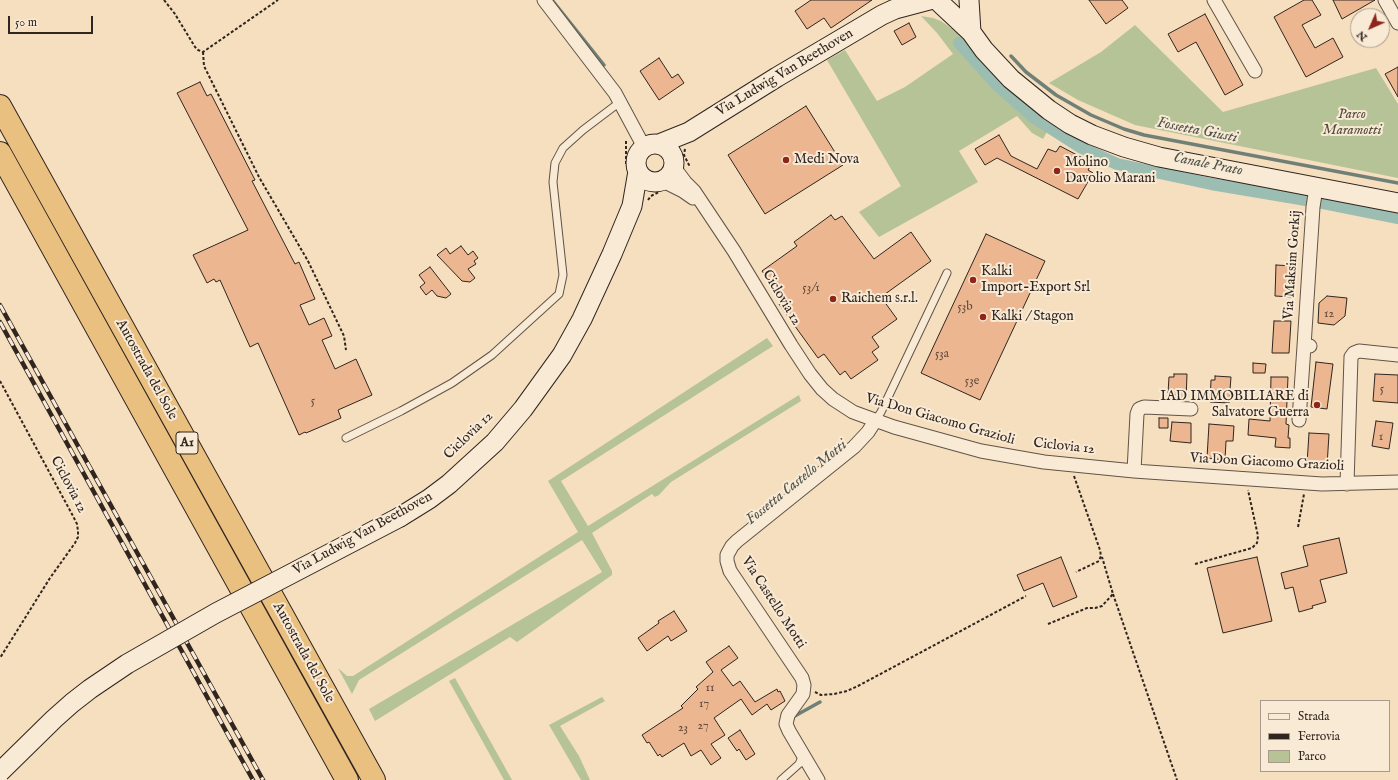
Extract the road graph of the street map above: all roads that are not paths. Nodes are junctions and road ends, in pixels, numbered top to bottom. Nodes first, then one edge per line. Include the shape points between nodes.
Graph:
1 (544, 0) edge
2 (896, 0) edge
3 (969, 0) edge
4 (1214, 0) edge
5 (1385, 0) edge
6 (939, 1) edge
7 (882, 14) junction
8 (1398, 23) edge
9 (971, 32) junction
10 (1255, 71) dead end
11 (620, 102) junction
12 (0, 106) edge
13 (646, 141) junction
14 (680, 151) junction
15 (0, 153) edge
16 (632, 169) junction
17 (660, 184) junction
18 (1314, 197) junction
19 (701, 203) junction
20 (1398, 203) edge
21 (631, 208) junction
22 (946, 273) dead end
23 (1398, 355) edge
24 (1191, 409) dead end
25 (1299, 420) dead end
26 (875, 421) junction
27 (346, 438) dead end
28 (1134, 471) junction
29 (1398, 482) edge
30 (1347, 484) junction
31 (803, 755) junction
32 (0, 772) edge
33 (347, 780) edge
34 (374, 780) edge
35 (781, 780) edge
36 (818, 780) edge

1 - 11 street
2 - 7 street, Via Ludwig Van Beethoven
3 - 9 street
4 - 10 street
5 - 8 street
6 - 7 street, Via Ludwig Van Beethoven
6 - 9 street
7 - 14 street, Via Ludwig Van Beethoven via 777,77
9 - 18 street via 1011,79 1049,110 1092,135 1124,148
11 - 13 street
11 - 27 lane via 562,148 555,163 553,182 563,275 559,294 492,355 452,383
12 - 34 highway, Autostrada del Sole / A1
13 - 14 street, Via Ludwig Van Beethoven
13 - 14 street
13 - 16 street, Via Ludwig Van Beethoven
14 - 17 street, Via Ludwig Van Beethoven via 669,175
14 - 19 street, Via Don Giacomo Grazioli via 685,182
15 - 33 highway, Autostrada del Sole / A1
16 - 17 street via 646,179
16 - 21 street, Via Ludwig Van Beethoven
17 - 19 street, Via Don Giacomo Grazioli via 683,191
17 - 21 street, Via Ludwig Van Beethoven
18 - 20 street
18 - 25 street, Via Maksim Gorkij via 1307,346
19 - 26 street, Via Don Giacomo Grazioli via 734,251 810,374 833,399 853,412
21 - 32 street, Via Ludwig Van Beethoven, bridge via 582,319 562,355 523,409 495,442 462,473 429,499 400,517 216,613 127,664 54,718
22 - 26 lane
23 - 30 street via 1359,351 1351,357
24 - 28 street via 1139,409
26 - 28 street, Via Don Giacomo Grazioli via 1015,458
26 - 31 street, Via Castello Motti via 854,447 737,540 727,554 730,571 804,684 803,694 787,718 786,724
28 - 30 street, Via Don Giacomo Grazioli
29 - 30 street, Via Don Giacomo Grazioli
31 - 35 lane via 799,764
31 - 36 street

